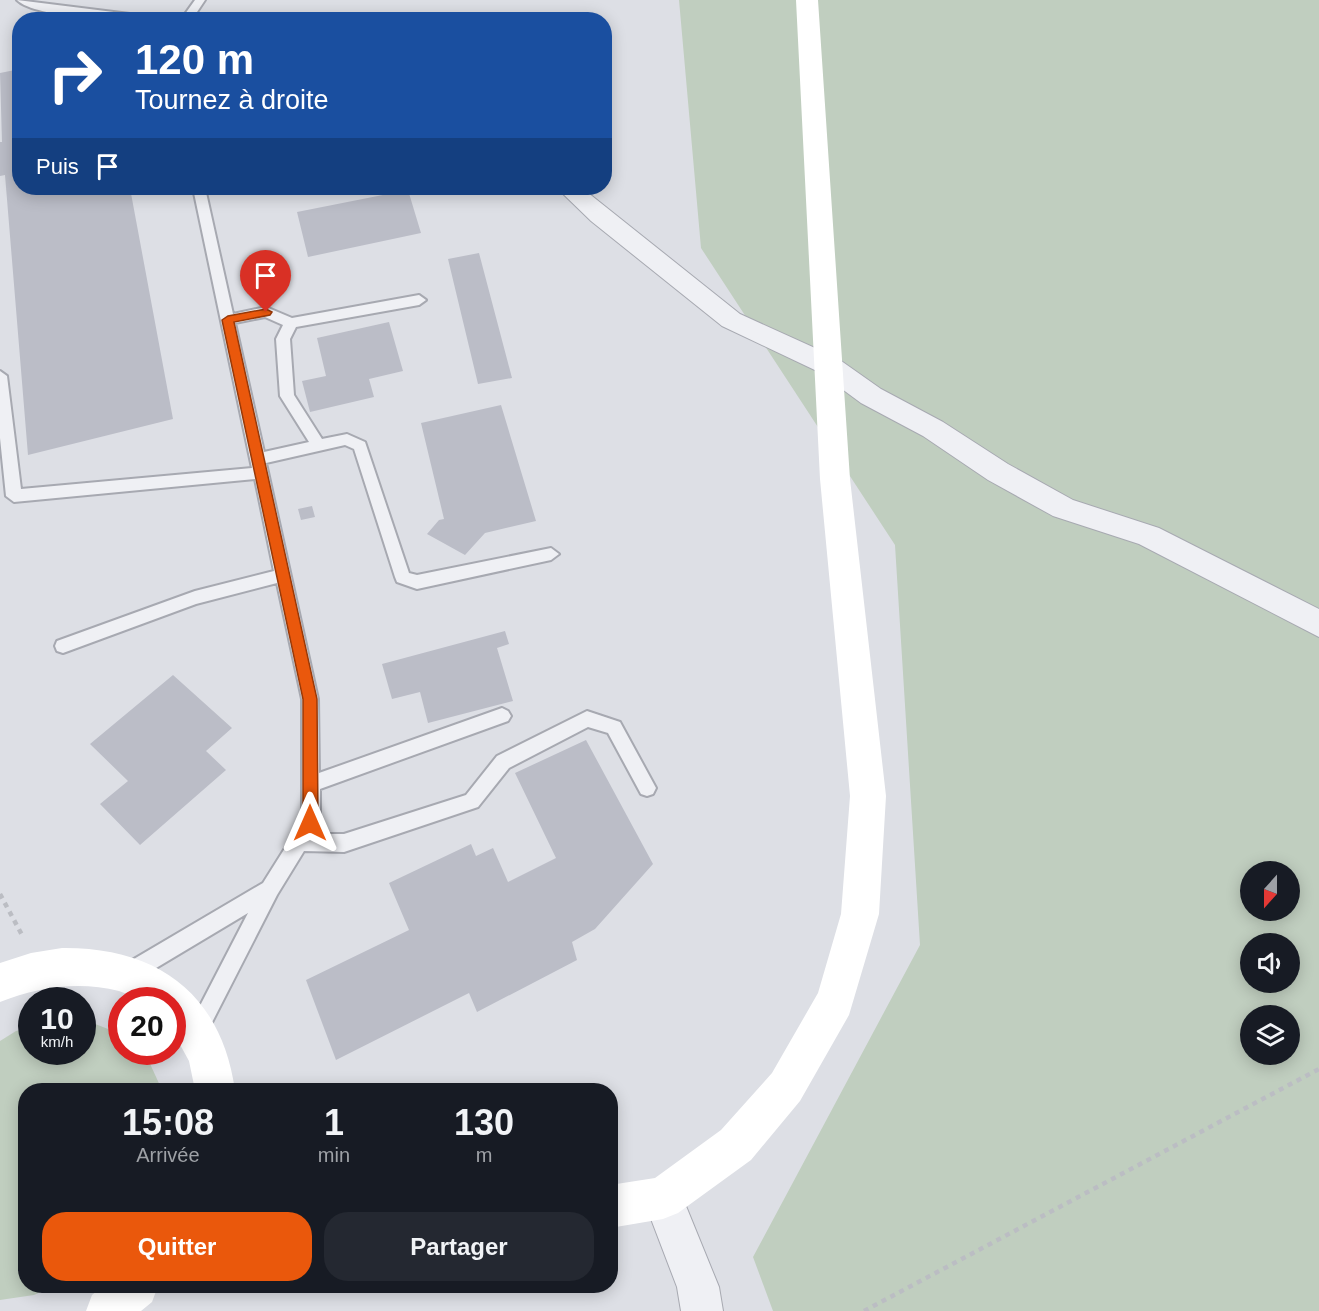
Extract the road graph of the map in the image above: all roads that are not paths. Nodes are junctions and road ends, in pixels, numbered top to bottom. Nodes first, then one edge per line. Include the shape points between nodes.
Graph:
1 (22, 0) edge
2 (807, 0) edge
3 (80, 12) edge
4 (200, 195) edge
5 (576, 195) edge
6 (419, 300) dead end
7 (228, 320) junction
8 (291, 323) junction
9 (828, 364) junction
10 (0, 376) edge
11 (319, 446) junction
12 (260, 466) junction
13 (551, 554) dead end
14 (284, 575) junction
15 (1319, 624) edge
16 (63, 646) dead end
17 (502, 716) dead end
18 (311, 784) junction
19 (647, 788) dead end
20 (299, 842) junction
21 (270, 889) junction
22 (129, 973) junction
23 (0, 983) edge
24 (198, 1029) junction
25 (214, 1083) edge
26 (663, 1198) junction
27 (618, 1206) edge
28 (128, 1293) edge
29 (108, 1311) edge
30 (702, 1311) edge

1 - 3 lane via 34,7
2 - 9 main road
4 - 7 lane
5 - 9 street via 731,320
6 - 8 lane
7 - 8 lane via 266,312
7 - 12 lane
8 - 11 lane via 283,339 288,396
9 - 15 street via 871,396 1064,508 1149,536
9 - 26 main road via 835,479 868,796 860,914 835,1001 786,1087 736,1144
10 - 12 lane via 14,496
11 - 12 lane
11 - 13 lane via 348,439 360,446 403,577 417,582
12 - 14 lane
14 - 16 lane via 195,598
14 - 18 lane via 310,699
17 - 18 lane
18 - 20 lane via 310,823
19 - 20 lane via 614,727 587,719 503,762 472,801 344,843
20 - 21 lane
21 - 22 lane
21 - 24 lane
22 - 23 main road via 88,965 43,969
22 - 24 main road via 169,994
24 - 25 main road via 212,1065
26 - 27 main road
26 - 30 street via 698,1287
28 - 29 main road

